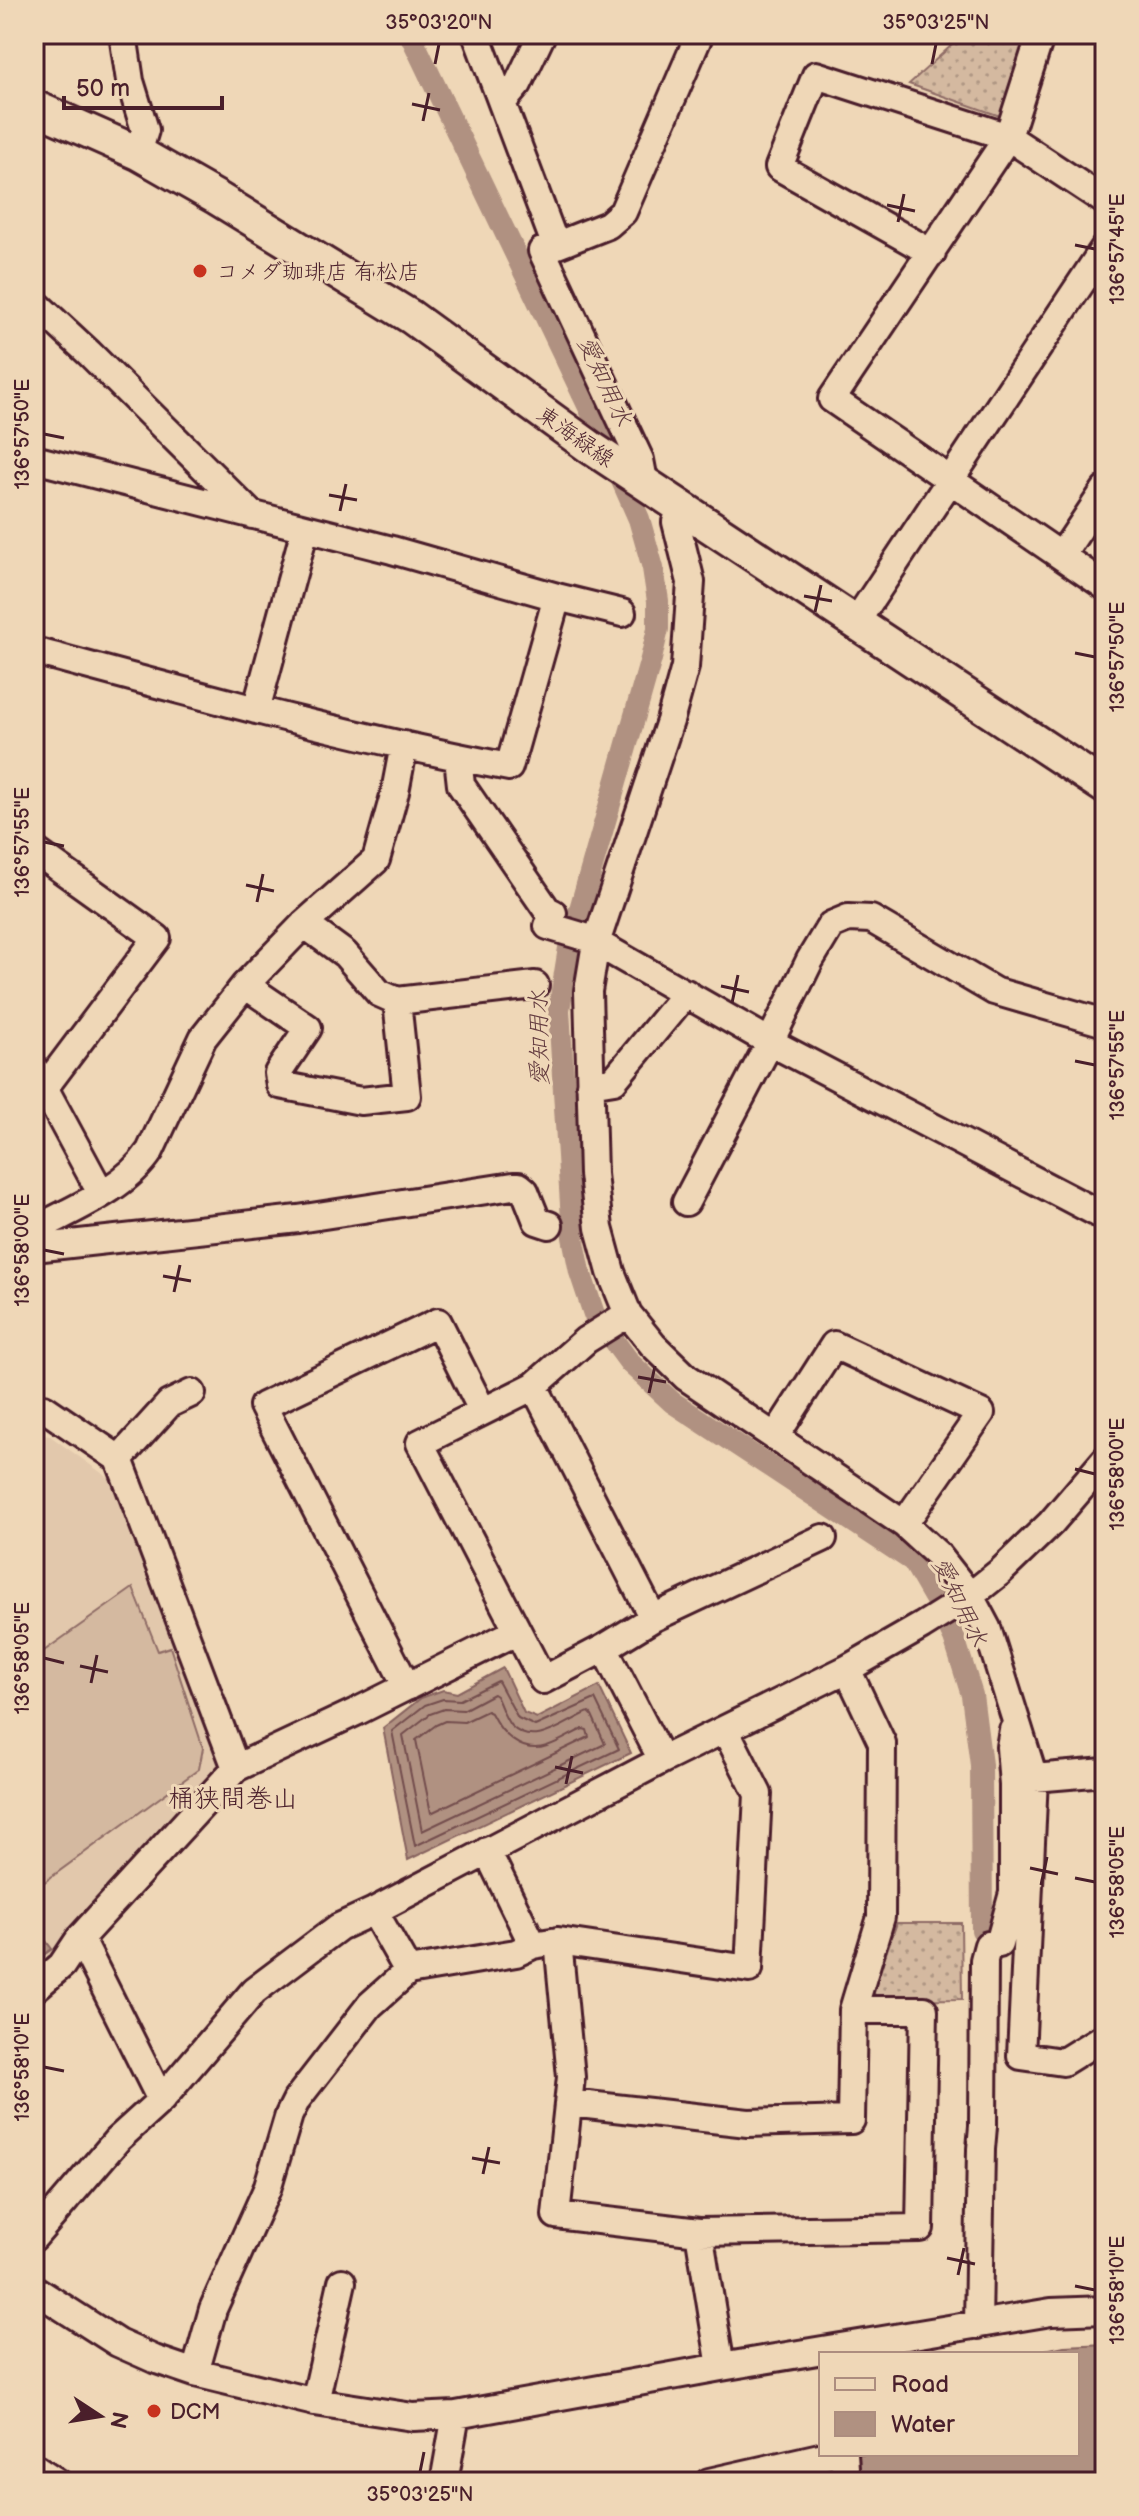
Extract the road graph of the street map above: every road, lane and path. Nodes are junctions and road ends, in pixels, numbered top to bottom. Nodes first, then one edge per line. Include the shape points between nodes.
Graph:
1 (123, 34) edge
2 (476, 34) edge
3 (542, 34) edge
4 (698, 34) edge
5 (1041, 34) edge
6 (502, 103) junction
7 (34, 107) edge
8 (1008, 137) junction
9 (138, 153) junction
10 (1105, 201) edge
11 (555, 244) junction
12 (1105, 247) edge
13 (932, 253) junction
14 (34, 302) edge
15 (34, 459) edge
16 (641, 480) junction
17 (950, 480) junction
18 (1105, 490) edge
19 (682, 507) junction
20 (252, 515) junction
21 (305, 529) junction
22 (1061, 556) junction
23 (1105, 586) edge
24 (557, 597) junction
25 (622, 613) dead end
26 (856, 622) junction
27 (34, 651) edge
28 (256, 710) junction
29 (404, 745) junction
30 (458, 758) junction
31 (1102, 779) edge
32 (34, 850) edge
33 (304, 924) junction
34 (592, 940) junction
35 (245, 985) junction
36 (535, 985) dead end
37 (686, 993) junction
38 (397, 1001) junction
39 (1105, 1023) edge
40 (770, 1042) junction
41 (39, 1078) edge
42 (590, 1084) junction
43 (101, 1193) junction
44 (686, 1202) dead end
45 (1105, 1217) edge
46 (549, 1225) dead end
47 (34, 1230) edge
48 (34, 1248) edge
49 (628, 1314) junction
50 (534, 1386) junction
51 (192, 1393) dead end
52 (482, 1410) junction
53 (34, 1415) edge
54 (775, 1437) junction
55 (119, 1459) junction
56 (1105, 1460) edge
57 (904, 1524) junction
58 (823, 1538) dead end
59 (965, 1599) junction
60 (653, 1618) junction
61 (516, 1632) junction
62 (604, 1648) junction
63 (847, 1669) junction
64 (407, 1687) junction
65 (1015, 1712) junction
66 (726, 1731) junction
67 (662, 1760) junction
68 (236, 1768) junction
69 (1105, 1772) edge
70 (1034, 1778) junction
71 (487, 1851) junction
72 (374, 1911) junction
73 (80, 1938) junction
74 (545, 1943) junction
75 (408, 1971) junction
76 (34, 1989) edge
77 (853, 2010) junction
78 (1105, 2036) edge
79 (161, 2100) junction
80 (570, 2103) junction
81 (699, 2232) junction
82 (34, 2237) edge
83 (342, 2282) dead end
84 (34, 2289) edge
85 (1105, 2310) edge
86 (978, 2325) junction
87 (837, 2351) edge
88 (819, 2353) edge
89 (721, 2367) junction
90 (195, 2373) junction
91 (315, 2402) junction
92 (456, 2415) junction
93 (825, 2456) edge
94 (844, 2456) edge
95 (34, 2467) edge
96 (57, 2482) edge
97 (444, 2482) edge
98 (715, 2482) edge
99 (846, 2482) edge

1 - 9 street via 145,130
2 - 6 street
3 - 6 street via 518,84
4 - 11 street via 623,212 608,225
5 - 8 street
6 - 11 street
7 - 9 main road, 東海緑線
8 - 10 street
8 - 13 street
8 - 13 street via 816,75 779,167
9 - 16 main road, 東海緑線 via 411,317
11 - 16 street via 542,251 640,460
12 - 17 street
13 - 17 street via 832,399
14 - 20 street
15 - 20 street
16 - 19 main road, 東海緑線
17 - 22 street
17 - 26 street
18 - 22 street
19 - 26 main road, 東海緑線
19 - 34 street via 676,522 691,582 685,667
20 - 21 street
21 - 24 street
21 - 28 street
22 - 23 street
24 - 25 street
24 - 30 street via 509,767
26 - 31 main road, 東海緑線
27 - 28 street
28 - 29 street
29 - 30 street
29 - 33 street via 376,860
30 - 34 street via 461,785 550,919
32 - 41 street via 157,938
33 - 35 street
33 - 38 street via 345,954 379,993
34 - 37 street
34 - 42 street
35 - 38 street via 308,1028 278,1073 280,1085 361,1101 407,1096
35 - 43 street via 203,1038 141,1165
36 - 38 street
37 - 40 street
37 - 42 street via 614,1080
39 - 40 street via 994,991 871,919 848,918 831,925
40 - 44 street
40 - 45 street
41 - 43 street
42 - 49 street via 599,1228
43 - 47 street
46 - 48 street via 537,1221 525,1191 513,1186 298,1219
49 - 50 street via 586,1340
49 - 54 street via 686,1377
50 - 52 street
50 - 60 street
51 - 55 street via 169,1404
52 - 61 street via 420,1443
52 - 64 street via 438,1322 263,1406
53 - 55 street via 44,1408
54 - 57 street
54 - 57 street via 834,1345 981,1413
55 - 68 street
56 - 59 street via 1051,1523
57 - 59 street via 937,1554
58 - 60 street
59 - 63 street
59 - 65 street via 987,1628
60 - 62 street
61 - 62 street via 543,1680
61 - 64 street
62 - 67 street
63 - 66 street
63 - 77 street via 882,1743 881,1917
64 - 68 street
65 - 70 street
65 - 86 street via 1010,1747 1013,1893 999,1944 988,1945 984,1960
66 - 67 street
66 - 74 street via 758,1794 749,1969
67 - 71 street
68 - 73 street
69 - 70 street
70 - 78 street via 1021,2056 1063,2062
71 - 72 street
71 - 74 street
72 - 75 street
72 - 79 street via 339,1927 254,1991
73 - 76 street via 62,1965
73 - 79 street
74 - 75 street
74 - 80 street via 571,2077
75 - 90 street via 370,2005 297,2099 267,2189 213,2309
77 - 80 street via 851,2120 748,2123
77 - 81 street via 924,2010 920,2228
79 - 82 street via 117,2140
80 - 81 street via 556,2215
81 - 89 street
83 - 91 street
84 - 90 street via 118,2343
85 - 86 street via 1051,2312
86 - 87 street
88 - 89 street
89 - 92 street
90 - 91 street
91 - 92 street via 413,2417
92 - 97 street
93 - 98 street
94 - 99 street
95 - 96 street

